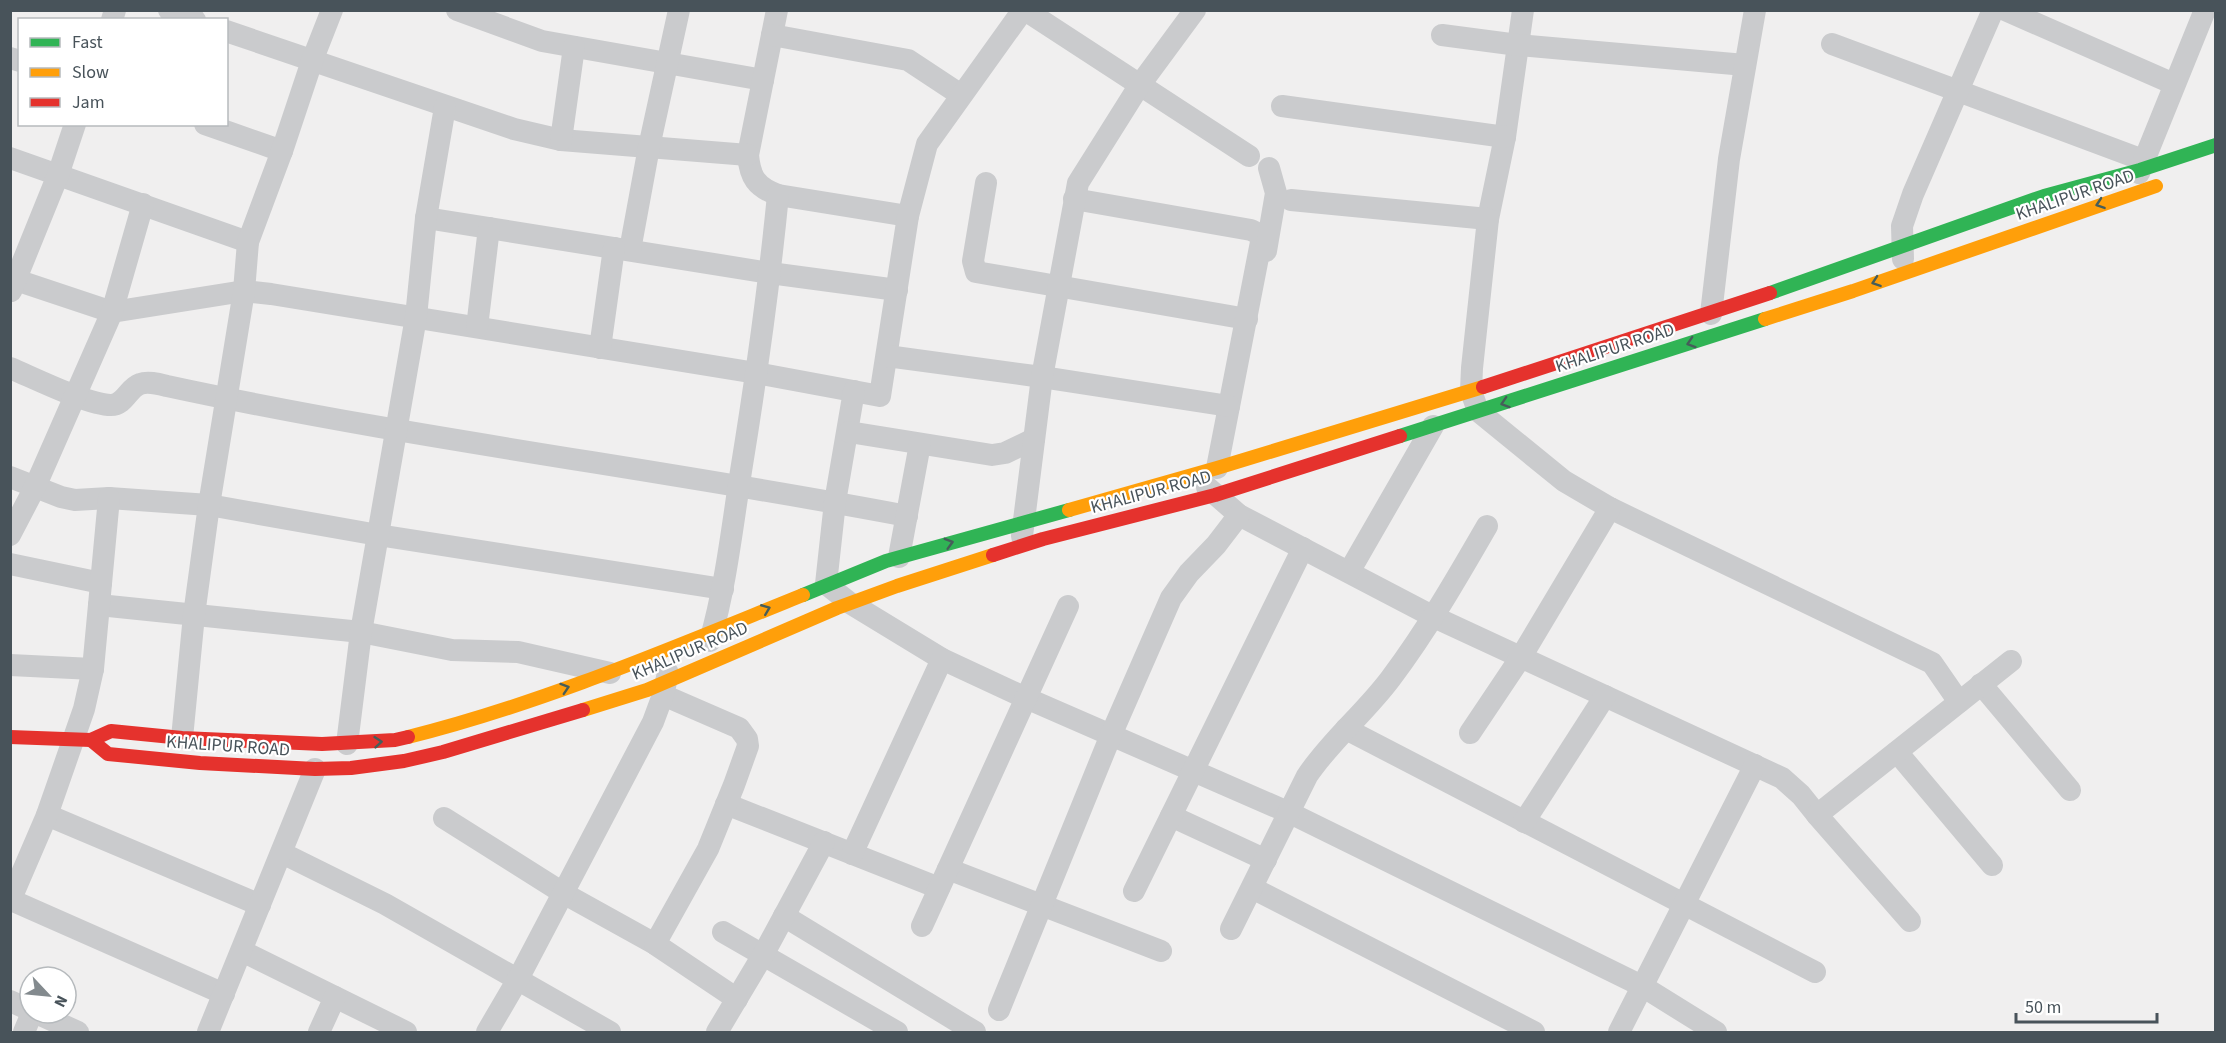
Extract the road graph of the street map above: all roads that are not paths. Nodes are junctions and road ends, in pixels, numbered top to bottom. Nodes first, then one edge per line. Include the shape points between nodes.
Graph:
1 (169, 10) edge
2 (332, 10) edge
3 (457, 10) edge
4 (679, 10) edge
5 (777, 10) edge
6 (1024, 10) edge
7 (1196, 10) edge
8 (1523, 10) edge
9 (1755, 10) edge
10 (1993, 10) edge
11 (2005, 10) edge
12 (2205, 10) edge
13 (190, 18) edge
14 (228, 32) edge
15 (772, 34) junction
16 (1443, 34) dead end
17 (1832, 44) dead end
18 (1518, 45) junction
19 (574, 46) junction
20 (312, 61) junction
21 (667, 64) junction
22 (1745, 65) junction
23 (763, 80) junction
24 (2174, 84) junction
25 (1139, 86) junction
26 (1958, 90) junction
27 (961, 95) junction
28 (1282, 106) dead end
29 (445, 107) junction
30 (74, 126) edge
31 (211, 126) edge
32 (1505, 137) junction
33 (561, 140) junction
34 (2216, 145) edge
35 (649, 147) junction
36 (282, 151) junction
37 (748, 155) junction
38 (1249, 156) dead end
39 (10, 158) edge
40 (2142, 165) junction
41 (1269, 168) dead end
42 (58, 175) junction
43 (2174, 180) dead end
44 (986, 183) dead end
45 (2133, 194) junction
46 (778, 195) junction
47 (1074, 199) junction
48 (1291, 200) dead end
49 (143, 204) junction
50 (908, 216) junction
51 (426, 218) junction
52 (1488, 219) junction
53 (489, 228) junction
54 (248, 242) junction
55 (1902, 247) junction
56 (622, 249) junction
57 (771, 273) junction
58 (1904, 273) junction
59 (12, 283) edge
60 (1059, 285) junction
61 (897, 290) junction
62 (244, 291) junction
63 (112, 312) junction
64 (1711, 314) junction
65 (416, 317) junction
66 (1247, 318) junction
67 (477, 327) junction
68 (600, 348) junction
69 (887, 356) junction
70 (10, 369) edge
71 (756, 373) junction
72 (1042, 377) junction
73 (854, 392) junction
74 (76, 395) junction
75 (228, 400) junction
76 (1474, 401) junction
77 (1229, 406) junction
78 (1433, 426) junction
79 (396, 430) junction
80 (849, 432) junction
81 (1034, 439) junction
82 (921, 444) junction
83 (1224, 466) junction
84 (1194, 475) junction
85 (10, 477) edge
86 (739, 486) junction
87 (35, 487) junction
88 (1215, 495) junction
89 (109, 498) junction
90 (835, 502) junction
91 (209, 505) junction
92 (1610, 508) junction
93 (1239, 515) junction
94 (907, 516) junction
95 (1023, 521) junction
96 (1487, 526) dead end
97 (10, 535) edge
98 (378, 535) junction
99 (1021, 546) junction
100 (1303, 548) junction
101 (899, 557) junction
102 (10, 564) edge
103 (1349, 572) junction
104 (826, 584) junction
105 (723, 589) junction
106 (100, 594) junction
107 (850, 603) junction
108 (1068, 606) dead end
109 (194, 615) junction
110 (1434, 617) junction
111 (712, 631) junction
112 (362, 632) junction
113 (671, 649) junction
114 (1521, 657) junction
115 (942, 659) junction
116 (2011, 661) dead end
117 (10, 665) edge
118 (702, 667) junction
119 (93, 669) junction
120 (610, 674) junction
121 (1981, 684) junction
122 (665, 688) junction
123 (1605, 696) junction
124 (1026, 698) junction
125 (1959, 702) junction
126 (1347, 729) junction
127 (1470, 733) dead end
128 (1111, 735) junction
129 (10, 737) edge
130 (182, 738) junction
131 (82, 740) junction
132 (322, 744) junction
133 (347, 744) junction
134 (1897, 752) junction
135 (1755, 765) junction
136 (315, 769) junction
137 (1193, 771) junction
138 (2070, 789) dead end
139 (726, 804) junction
140 (1290, 813) junction
141 (1817, 814) junction
142 (47, 815) junction
143 (1171, 816) junction
144 (444, 818) dead end
145 (1524, 822) junction
146 (824, 842) junction
147 (282, 853) junction
148 (852, 854) junction
149 (19, 858) edge
150 (1266, 860) junction
151 (1992, 865) dead end
152 (944, 878) junction
153 (1252, 888) junction
154 (1134, 891) dead end
155 (563, 893) junction
156 (11, 901) edge
157 (1042, 905) junction
158 (1684, 905) junction
159 (260, 906) junction
160 (784, 916) junction
161 (1910, 921) dead end
162 (922, 926) dead end
163 (1231, 929) dead end
164 (723, 933) dead end
165 (655, 944) junction
166 (242, 951) junction
167 (1161, 951) dead end
168 (763, 955) junction
169 (1815, 972) dead end
170 (518, 979) junction
171 (1642, 986) junction
172 (224, 994) junction
173 (335, 997) junction
174 (737, 999) junction
175 (999, 1010) dead end
176 (62, 1025) edge
177 (78, 1032) edge
178 (208, 1032) edge
179 (319, 1032) edge
180 (406, 1032) edge
181 (487, 1032) edge
182 (610, 1032) edge
183 (717, 1032) edge
184 (897, 1032) edge
185 (975, 1032) edge
186 (1534, 1032) edge
187 (1619, 1032) edge
188 (1716, 1032) edge

1 - 13 street
2 - 20 street
3 - 19 street via 542,41
4 - 21 street
5 - 15 street
6 - 25 street
6 - 27 street
7 - 25 street
8 - 18 street
9 - 22 street
10 - 26 street
11 - 24 street
12 - 24 street
14 - 20 street
15 - 23 street
15 - 27 street via 908,60
16 - 18 street
17 - 26 street
18 - 22 street
18 - 32 street
19 - 21 street
19 - 33 street
20 - 29 street
20 - 36 street
21 - 23 street
21 - 35 street
22 - 64 street via 1729,159
23 - 37 street
24 - 40 street
25 - 38 street
25 - 47 street via 1085,170
26 - 40 street
26 - 55 street via 1902,226
27 - 50 street via 927,144
28 - 32 street
29 - 33 street
29 - 51 street
30 - 42 street
31 - 36 street
32 - 52 street
33 - 35 street
34 - 40 street, KHALIPUR ROAD
35 - 37 street
35 - 56 street
36 - 54 street
37 - 46 street via 755,183
39 - 42 street
40 - 45 street
40 - 55 street, KHALIPUR ROAD
41 - 83 street via 1276,193 1257,320
42 - 49 street
42 - 59 street
43 - 45 street, KHALIPUR ROAD
44 - 60 street via 974,268 980,273
45 -> 58 street, KHALIPUR ROAD
46 - 50 street
46 - 57 street
47 - 60 street
47 - 66 street via 1261,235
48 - 52 street
49 - 54 street
49 - 63 street
50 - 61 street
51 - 53 street
51 - 65 street
52 - 76 street
53 - 56 street
53 - 67 street
54 - 62 street
55 - 58 street
55 - 64 street, KHALIPUR ROAD
56 - 57 street
56 - 68 street
57 - 61 street
57 - 71 street
58 -> 76 street, KHALIPUR ROAD
59 - 63 street
60 - 66 street
60 - 72 street
61 - 69 street
62 - 63 street
62 - 65 street
62 - 75 street
63 - 74 street
64 - 76 street, KHALIPUR ROAD
65 - 67 street
65 - 79 street
66 - 77 street
67 - 68 street
68 - 71 street
69 - 72 street
69 - 73 street via 880,396
70 - 74 street
71 - 73 street
71 - 86 street
72 - 77 street
72 - 81 street
73 - 80 street
74 - 75 street via 116,404 134,387 148,382
74 - 87 street
75 - 79 street
75 - 91 street
76 - 78 street, KHALIPUR ROAD
76 - 83 street, KHALIPUR ROAD
76 - 92 street via 1564,481
77 - 83 street
78 - 88 street, KHALIPUR ROAD
78 - 103 street
79 - 86 street
79 - 98 street
80 - 82 street
80 - 90 street
81 - 82 street via 992,455
81 - 95 street
82 - 94 street
83 - 84 street, KHALIPUR ROAD
84 - 88 street
84 - 95 street, KHALIPUR ROAD
85 - 87 street
86 - 90 street
86 - 105 street
87 - 89 street via 75,500
87 - 97 street
88 - 93 street
88 - 99 street, KHALIPUR ROAD
89 - 91 street
89 - 106 street
90 - 94 street
90 - 104 street
91 - 98 street
91 - 109 street
92 - 114 street
92 - 125 street via 1932,663
93 - 100 street
93 - 128 street via 1171,598
94 - 101 street
95 - 99 street
101 -> 95 street, KHALIPUR ROAD
96 - 110 street
98 - 105 street
98 - 112 street
99 - 107 street, KHALIPUR ROAD
100 - 103 street
100 - 137 street
101 - 104 street, KHALIPUR ROAD
102 - 106 street
103 - 110 street
104 - 107 street
111 -> 104 street, KHALIPUR ROAD
105 - 111 street
106 - 109 street
106 - 119 street
107 - 115 street
107 - 118 street, KHALIPUR ROAD
108 - 124 street
109 - 112 street
109 - 130 street
110 - 114 street
110 - 126 street via 1390,680
111 - 113 street, KHALIPUR ROAD
111 - 118 street
112 - 120 street via 452,650 535,654
112 - 133 street
113 - 120 street, KHALIPUR ROAD
113 - 122 street
114 - 123 street
114 - 127 street
115 - 124 street
115 - 148 street
116 - 121 street
117 - 119 street
118 - 122 street, KHALIPUR ROAD
119 - 131 street via 80,723
133 -> 120 street, KHALIPUR ROAD via 395,740 439,729
121 - 125 street
121 - 138 street
122 - 136 street, KHALIPUR ROAD via 647,690 443,752 404,761
122 - 139 street via 739,728 747,739 745,756
122 - 155 street via 653,722
123 - 135 street
123 - 145 street
124 - 128 street
124 - 152 street
125 - 134 street
126 - 140 street via 1320,756
126 - 145 street
128 - 137 street
128 - 157 street
129 - 131 street, KHALIPUR ROAD
130 - 131 street, KHALIPUR ROAD via 111,731
130 - 132 street, KHALIPUR ROAD
131 - 136 street, KHALIPUR ROAD via 108,754 125,757
131 - 142 street
132 - 133 street, KHALIPUR ROAD
132 - 136 street
134 - 141 street
134 - 151 street
135 - 141 street via 1782,778
135 - 158 street
136 - 147 street
137 - 140 street
137 - 143 street
139 - 146 street
139 - 165 street via 708,849
140 - 150 street
140 - 171 street
141 - 161 street
142 - 149 street
142 - 159 street
143 - 150 street
143 - 154 street
144 - 155 street
145 - 158 street
146 - 148 street
146 - 160 street
147 - 159 street
147 - 170 street via 385,904
148 - 152 street
149 - 156 street
150 - 153 street
152 - 157 street
152 - 162 street
153 - 163 street
153 - 186 street
155 - 165 street
155 - 170 street
156 - 172 street
157 - 167 street
157 - 175 street
158 - 169 street
158 - 171 street
159 - 166 street
160 - 168 street
160 - 185 street
164 - 168 street
165 - 174 street
166 - 172 street
166 - 173 street
168 - 174 street
168 - 184 street
170 - 181 street
170 - 182 street
171 - 187 street
171 - 188 street
172 - 178 street
173 - 179 street
173 - 180 street
174 - 183 street
176 - 177 street

